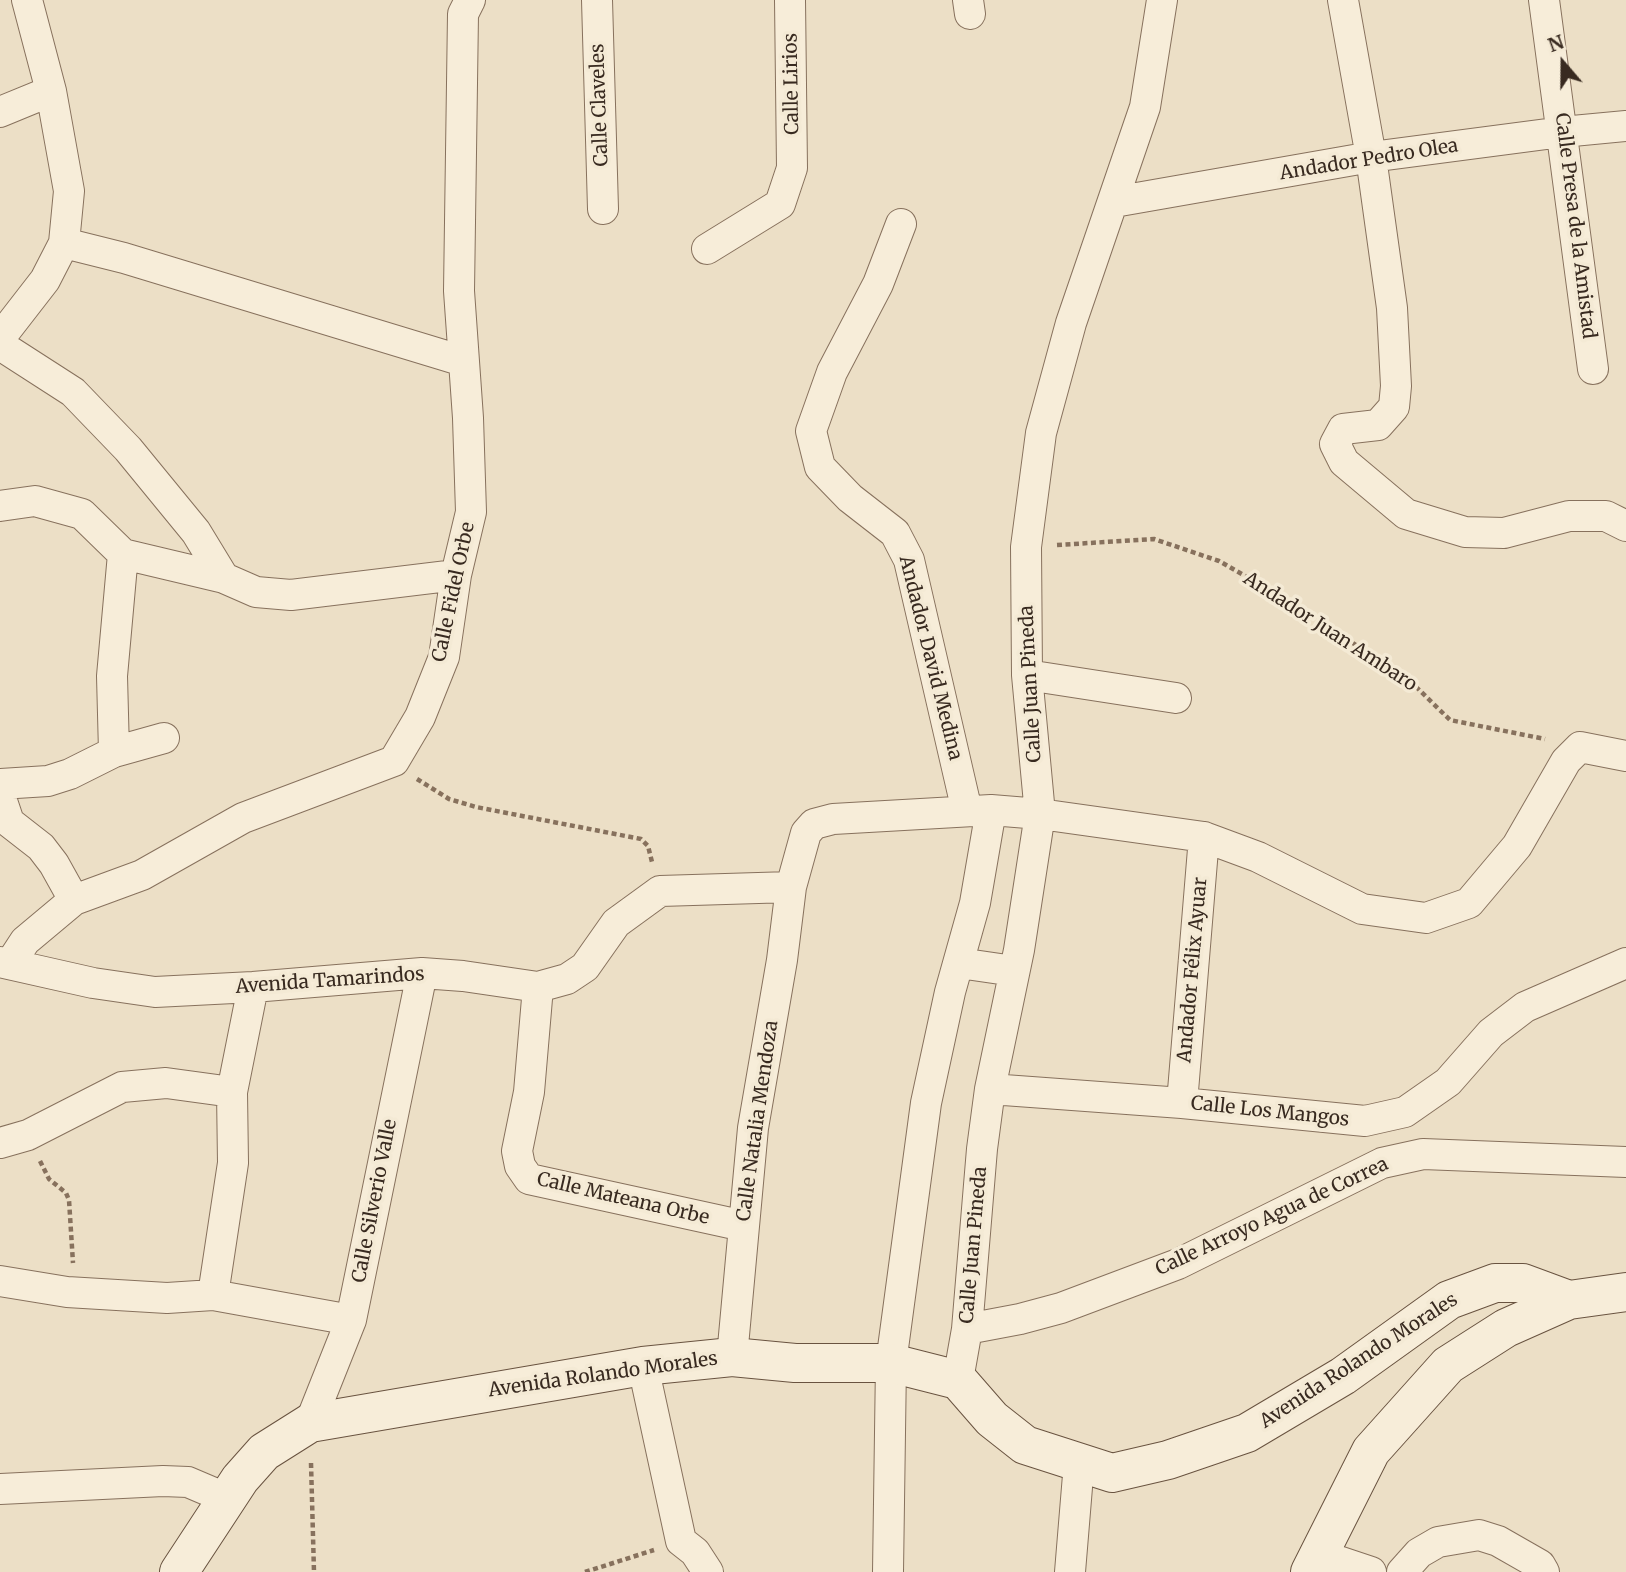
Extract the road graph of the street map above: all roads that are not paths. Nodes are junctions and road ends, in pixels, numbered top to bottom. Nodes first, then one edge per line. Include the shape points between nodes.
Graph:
1 (27, 0) edge
2 (597, 0) edge
3 (790, 0) edge
4 (1162, 0) edge
5 (1343, 0) edge
6 (1544, 0) edge
7 (466, 7) edge
8 (51, 91) junction
9 (0, 112) edge
10 (1626, 126) edge
11 (1562, 132) junction
12 (1371, 157) junction
13 (1114, 202) junction
14 (603, 209) dead end
15 (901, 224) dead end
16 (64, 243) junction
17 (707, 249) dead end
18 (0, 338) edge
19 (0, 345) edge
20 (463, 360) junction
21 (1593, 369) dead end
22 (0, 506) edge
23 (1626, 527) edge
24 (123, 554) junction
25 (456, 575) junction
26 (224, 578) junction
27 (1027, 675) junction
28 (1176, 698) dead end
29 (164, 738) dead end
30 (114, 752) junction
31 (1626, 755) edge
32 (0, 785) edge
33 (0, 795) edge
34 (979, 810) junction
35 (1040, 814) junction
36 (1205, 837) junction
37 (791, 887) junction
38 (74, 900) junction
39 (5, 963) edge
40 (1626, 963) edge
41 (958, 964) junction
42 (1014, 971) junction
43 (422, 973) junction
44 (253, 987) junction
45 (538, 987) junction
46 (990, 1089) junction
47 (232, 1092) junction
48 (1182, 1103) junction
49 (1405, 1112) junction
50 (14, 1139) edge
51 (1626, 1162) edge
52 (1382, 1163) junction
53 (744, 1226) junction
54 (0, 1282) edge
55 (1626, 1293) edge
56 (213, 1295) junction
57 (1569, 1300) junction
58 (351, 1320) junction
59 (967, 1329) junction
60 (732, 1357) junction
61 (891, 1363) junction
62 (643, 1366) junction
63 (958, 1380) junction
64 (310, 1423) junction
65 (1079, 1463) junction
66 (0, 1489) edge
67 (228, 1499) junction
68 (1315, 1564) edge
69 (179, 1572) edge
70 (708, 1572) edge
71 (888, 1572) edge
72 (1070, 1572) edge
73 (1371, 1572) edge
74 (1402, 1572) edge
75 (1544, 1572) edge

1 - 8 street
2 - 14 street, Calle Claveles
3 - 17 street, Calle Lirios via 792,168 780,204
4 - 13 street, Calle Juan Pineda via 1145,107
5 - 12 street
6 - 11 street, Calle Presa de la Amistad
7 - 20 street, Calle Fidel Orbe via 459,291
8 - 9 street
8 - 16 street via 69,191
10 - 11 street, Andador Pedro Olea
11 - 12 street, Andador Pedro Olea
11 - 21 street, Calle Presa de la Amistad
12 - 13 street, Andador Pedro Olea
12 - 23 street via 1392,307 1396,386 1394,407 1378,425 1343,429 1335,444 1344,462 1406,514 1465,532 1504,533 1569,516 1606,516
13 - 27 street, Calle Juan Pineda via 1071,323 1041,433 1026,547
15 - 34 street, Andador David Medina via 878,284 832,372 811,431 820,467 849,498 895,533 909,560
16 - 18 street via 45,280
16 - 20 street
19 - 26 street via 73,392 128,449 196,532
20 - 25 street, Calle Fidel Orbe via 471,512
22 - 24 street via 35,501 82,514
24 - 26 street
24 - 30 street via 112,676
25 - 26 street via 291,595 256,592
25 - 38 street, Calle Fidel Orbe via 444,657 394,761 243,818 142,875
27 - 28 street
27 - 35 street, Calle Juan Pineda
29 - 30 street
30 - 32 street via 48,781
31 - 36 street via 1580,747 1566,761 1517,846 1468,902 1426,918 1362,909
33 - 38 street via 9,822 41,847
34 - 35 street
34 - 37 street via 814,824 806,833
34 - 41 street via 975,903
35 - 36 street
35 - 42 street, Calle Juan Pineda
36 - 48 street, Andador Félix Ayuar
37 - 45 street, Avenida Tamarindos via 660,891 617,923 585,967 567,979
37 - 53 street, Calle Natalia Mendoza via 753,1128
38 - 39 street
39 - 44 street, Avenida Tamarindos via 155,992
40 - 49 street, Calle Los Mangos via 1525,1007 1491,1033 1448,1082
41 - 42 street
41 - 61 street via 926,1103
42 - 46 street, Calle Juan Pineda
43 - 44 street, Avenida Tamarindos
43 - 45 street, Avenida Tamarindos
43 - 58 street, Calle Silverio Valle
44 - 47 street
45 - 53 street, Calle Mateana Orbe via 529,1091 517,1151 529,1179
46 - 48 street, Calle Los Mangos
46 - 59 street, Calle Juan Pineda
47 - 50 street via 166,1083 122,1087
47 - 56 street via 233,1163
48 - 49 street, Calle Los Mangos via 1365,1121
49 - 52 street
51 - 52 street, Calle Arroyo Agua de Correa via 1423,1154
52 - 59 street, Calle Arroyo Agua de Correa via 1178,1264 1061,1308
53 - 60 street, Calle Natalia Mendoza
54 - 56 street via 67,1292 167,1298
55 - 57 street
56 - 58 street
57 - 65 street, Avenida Rolando Morales via 1523,1283 1495,1283 1449,1300 1343,1376 1247,1433 1112,1473
57 - 68 street via 1506,1328 1448,1365 1371,1451
58 - 64 street, Calle Silverio Valle
59 - 63 street, Calle Juan Pineda
60 - 61 street, Avenida Rolando Morales via 795,1363
60 - 62 street, Avenida Rolando Morales
61 - 63 street, Avenida Rolando Morales
61 - 71 street
62 - 64 street, Avenida Rolando Morales
62 - 70 street via 681,1541
63 - 65 street, Avenida Rolando Morales via 992,1419 1025,1446
64 - 67 street via 264,1452
65 - 72 street
66 - 67 street via 176,1481
67 - 69 street
68 - 73 street
74 - 75 street via 1419,1553 1438,1542 1479,1535 1498,1541 1540,1565

